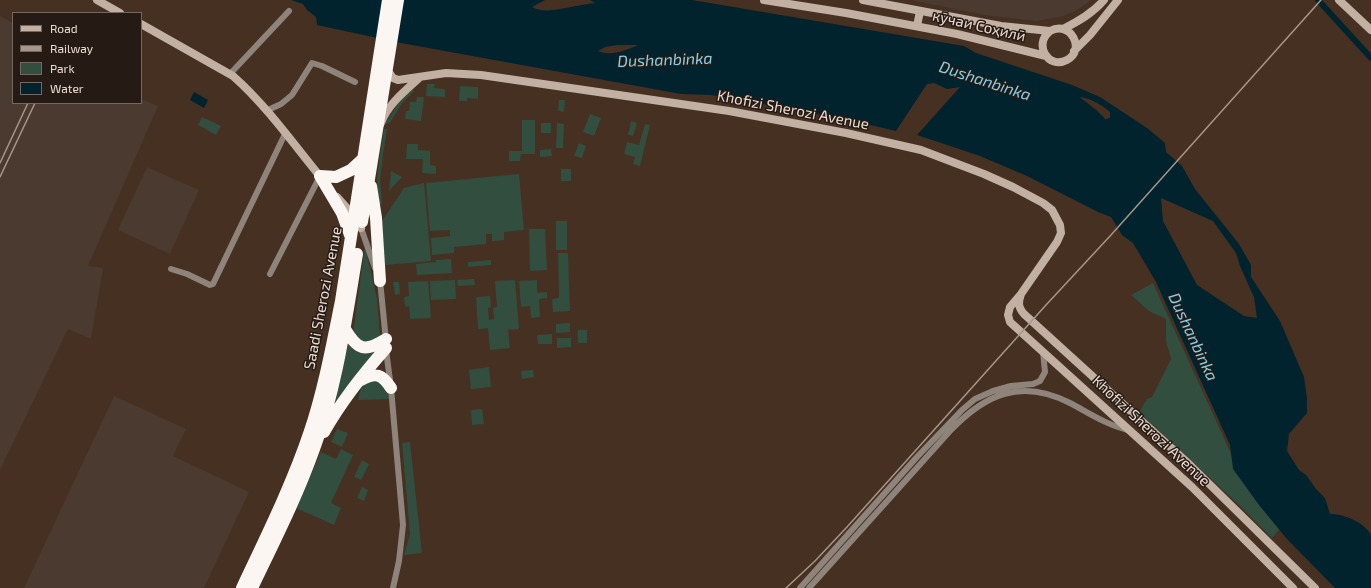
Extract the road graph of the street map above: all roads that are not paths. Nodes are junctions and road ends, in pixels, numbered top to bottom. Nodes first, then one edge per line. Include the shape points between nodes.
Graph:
1 (97, 0) edge
2 (388, 0) edge
3 (398, 0) edge
4 (764, 0) edge
5 (863, 0) edge
6 (1104, 0) edge
7 (1118, 0) edge
8 (1339, 0) edge
9 (920, 11) junction
10 (118, 12) edge
11 (288, 12) dead end
12 (1367, 23) edge
13 (142, 25) edge
14 (917, 26) junction
15 (1063, 29) junction
16 (1371, 30) edge
17 (1050, 31) junction
18 (386, 44) junction
19 (1074, 51) junction
20 (1046, 56) junction
21 (386, 68) junction
22 (230, 74) junction
23 (419, 78) junction
24 (355, 82) dead end
25 (266, 111) junction
26 (372, 132) junction
27 (285, 134) junction
28 (364, 158) junction
29 (320, 176) junction
30 (370, 176) junction
31 (354, 216) junction
32 (361, 228) junction
33 (351, 238) junction
34 (171, 270) dead end
35 (270, 274) dead end
36 (380, 281) junction
37 (1021, 294) junction
38 (345, 329) junction
39 (386, 343) junction
40 (1044, 352) junction
41 (360, 380) junction
42 (391, 388) junction
43 (1142, 421) junction
44 (1131, 431) junction
45 (314, 448) junction
46 (917, 462) junction
47 (860, 526) junction
48 (242, 588) edge
49 (252, 588) edge
50 (393, 588) edge
51 (800, 588) edge
52 (809, 588) edge
53 (1293, 588) edge
54 (1315, 588) edge

1 - 10 main road
2 - 18 highway, Saadi Sherozi Avenue
3 - 18 highway, Saadi Sherozi Avenue
4 - 14 main road, кӯчаи Соҳилӣ
5 - 9 main road, кӯчаи Соҳилӣ
6 - 15 main road, кӯчаи Соҳилӣ via 1098,8
7 - 19 main road, кӯчаи Соҳилӣ
8 - 12 main road
9 - 14 main road
9 - 17 main road, кӯчаи Соҳилӣ via 1001,26
11 - 22 street
12 - 16 main road
13 - 22 main road
14 - 20 main road, кӯчаи Соҳилӣ
15 - 17 main road, кӯчаи Соҳилӣ
15 - 19 main road via 1070,32 1074,38
17 - 20 main road, кӯчаи Соҳилӣ via 1042,42
18 - 21 highway, Saadi Sherozi Avenue
18 - 26 highway, Saadi Sherozi Avenue
19 - 20 main road, кӯчаи Соҳилӣ via 1071,57 1061,62
21 - 23 main road, Khofizi Sherozi Avenue via 393,78 398,80
21 - 26 highway, Saadi Sherozi Avenue
22 - 25 main road
23 - 26 main road via 395,101
23 - 37 main road, Khofizi Sherozi Avenue via 431,74 462,73 729,111 846,133 921,150 949,160 1013,187 1043,203 1058,218 1058,242
24 - 25 street via 312,63 292,95
25 - 27 main road
26 - 28 highway, Saadi Sherozi Avenue
26 - 30 highway, Saadi Sherozi Avenue
27 - 29 main road
27 - 34 street via 214,284 210,285 187,274
28 - 29 highway via 351,170 336,177
28 - 31 highway, Saadi Sherozi Avenue
29 - 31 main road
29 - 33 highway via 342,213
29 - 35 street
30 - 32 highway, Saadi Sherozi Avenue
30 - 36 highway
31 - 32 main road
31 - 33 highway, Saadi Sherozi Avenue
32 - 36 street
32 - 38 highway, Saadi Sherozi Avenue
33 - 48 highway, Saadi Sherozi Avenue via 331,349 310,433 285,495
36 - 39 street
37 - 40 main road, Khofizi Sherozi Avenue via 1010,307 1009,320
37 - 43 main road, Khofizi Sherozi Avenue via 1018,303 1024,314
38 - 39 highway via 350,339 361,347
38 - 45 highway, Saadi Sherozi Avenue via 331,392
39 - 41 highway
39 - 42 street
40 - 44 main road, Khofizi Sherozi Avenue
40 - 46 street via 1045,372 1040,381 997,389 975,399 953,418
41 - 42 highway via 371,374 378,375 386,380
41 - 45 highway
42 - 50 street via 403,525
43 - 44 main road
43 - 54 main road, Khofizi Sherozi Avenue
44 - 46 street via 1113,426 1060,399 1025,391 1011,392 975,407
44 - 53 main road, Khofizi Sherozi Avenue via 1192,487
45 - 49 highway, Saadi Sherozi Avenue via 295,498
46 - 47 street
47 - 51 street
47 - 52 street

